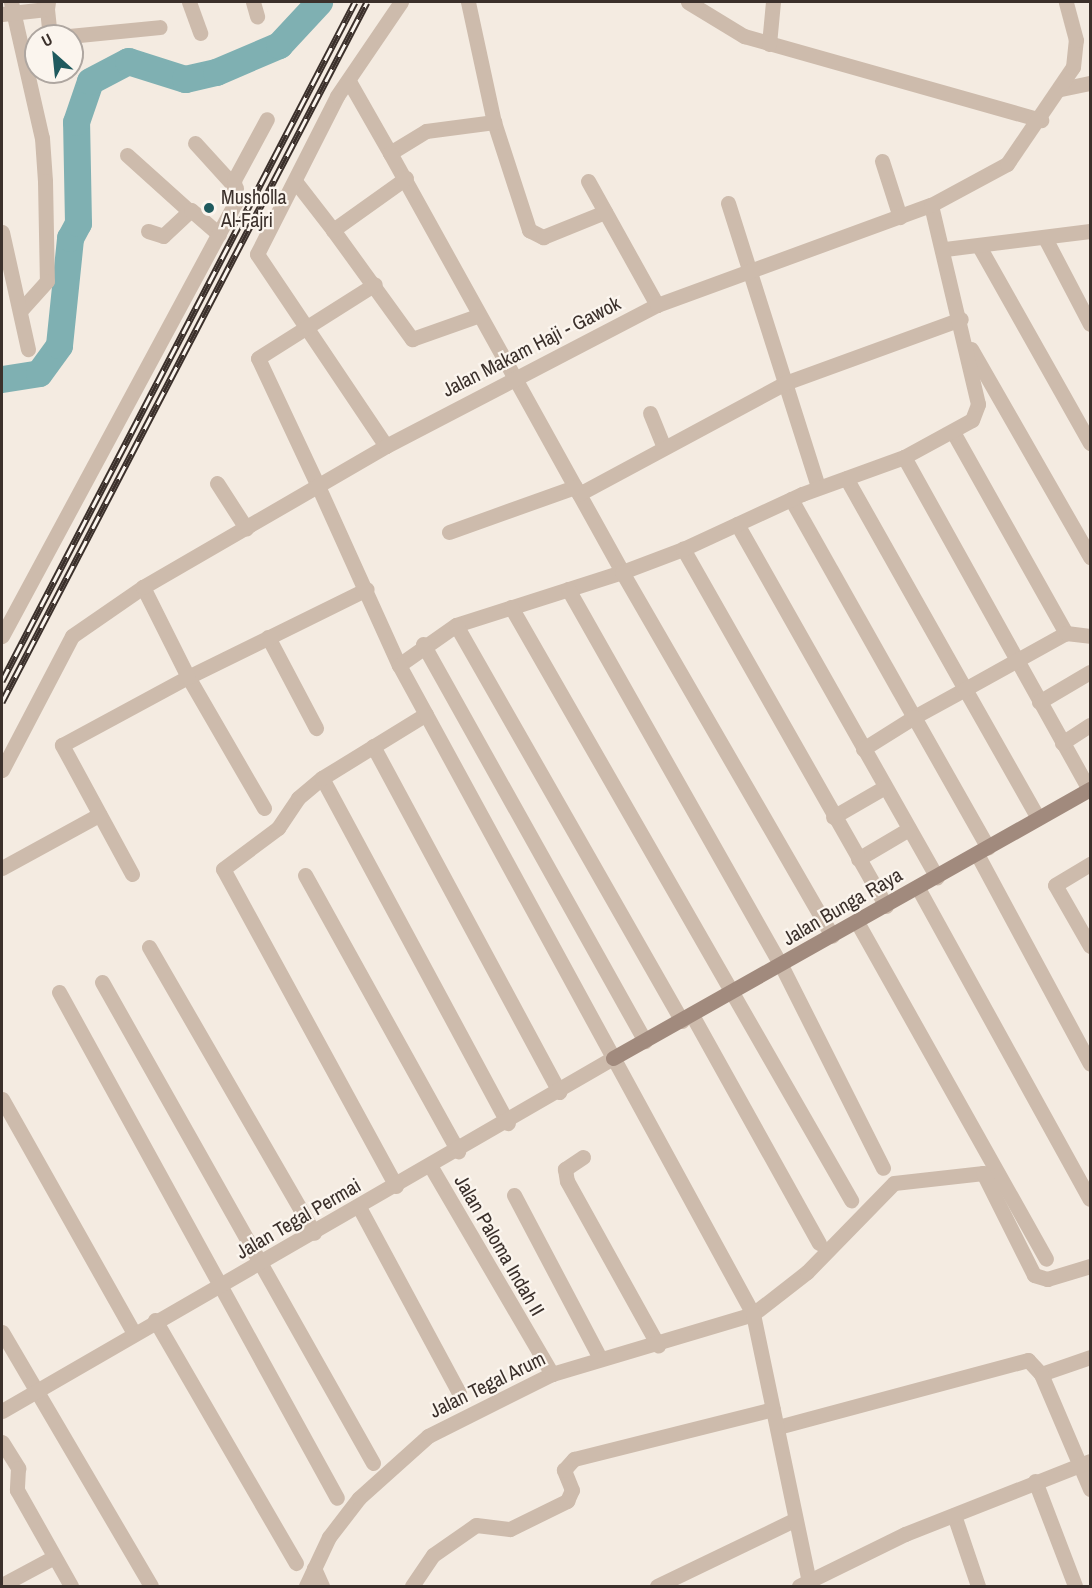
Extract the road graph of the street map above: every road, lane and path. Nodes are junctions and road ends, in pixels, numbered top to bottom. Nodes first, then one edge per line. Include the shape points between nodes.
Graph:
1 (189, 2) edge
2 (401, 2) edge
3 (468, 2) edge
4 (688, 2) edge
5 (773, 2) edge
6 (1066, 2) edge
7 (48, 5) edge
8 (8, 9) edge
9 (49, 24) edge
10 (160, 27) dead end
11 (200, 33) dead end
12 (84, 35) edge
13 (769, 44) junction
14 (1090, 82) edge
15 (350, 83) junction
16 (1061, 89) junction
17 (267, 119) dead end
18 (1041, 120) junction
19 (494, 122) junction
20 (195, 143) dead end
21 (390, 153) junction
22 (127, 155) dead end
23 (882, 160) dead end
24 (406, 178) junction
25 (295, 180) junction
26 (588, 181) dead end
27 (236, 189) junction
28 (728, 202) dead end
29 (931, 205) junction
30 (188, 210) junction
31 (605, 212) junction
32 (900, 217) junction
33 (333, 230) junction
34 (148, 231) dead end
35 (1090, 231) edge
36 (2, 232) edge
37 (219, 234) junction
38 (941, 236) junction
39 (1045, 238) junction
40 (980, 248) junction
41 (749, 270) junction
42 (375, 284) junction
43 (657, 305) junction
44 (20, 312) junction
45 (477, 316) junction
46 (961, 319) junction
47 (1090, 324) edge
48 (308, 325) junction
49 (964, 337) junction
50 (28, 349) dead end
51 (515, 377) junction
52 (786, 383) junction
53 (650, 413) dead end
54 (953, 432) junction
55 (1090, 443) edge
56 (386, 446) junction
57 (664, 447) junction
58 (904, 457) junction
59 (846, 478) junction
60 (218, 483) dead end
61 (318, 486) junction
62 (819, 487) junction
63 (577, 490) junction
64 (791, 499) junction
65 (737, 524) junction
66 (246, 528) junction
67 (449, 532) dead end
68 (683, 549) junction
69 (1090, 557) edge
70 (622, 572) junction
71 (143, 587) junction
72 (367, 589) junction
73 (568, 589) junction
74 (511, 607) junction
75 (456, 625) junction
76 (1066, 633) junction
77 (2, 636) edge
78 (1090, 636) edge
79 (268, 637) junction
80 (423, 644) junction
81 (1016, 662) junction
82 (399, 665) junction
83 (1090, 672) edge
84 (188, 677) junction
85 (965, 689) junction
86 (1039, 702) junction
87 (426, 714) junction
88 (914, 717) junction
89 (1090, 725) edge
90 (316, 728) dead end
91 (1062, 743) junction
92 (374, 746) junction
93 (863, 749) junction
94 (2, 770) edge
95 (322, 778) junction
96 (885, 786) junction
97 (1090, 789) edge
98 (264, 808) dead end
99 (99, 815) junction
100 (833, 817) junction
101 (1038, 818) junction
102 (909, 829) junction
103 (982, 851) junction
104 (858, 859) junction
105 (1090, 864) edge
106 (2, 868) edge
107 (132, 874) dead end
108 (305, 875) dead end
109 (937, 877) junction
110 (918, 888) junction
111 (886, 906) junction
112 (856, 922) junction
113 (832, 936) junction
114 (149, 947) dead end
115 (1090, 947) edge
116 (781, 965) junction
117 (102, 982) dead end
118 (59, 992) dead end
119 (735, 992) junction
120 (687, 1018) junction
121 (645, 1041) junction
122 (613, 1058) junction
123 (1090, 1064) edge
124 (559, 1092) junction
125 (2, 1099) edge
126 (508, 1123) junction
127 (458, 1151) junction
128 (583, 1157) dead end
129 (431, 1167) junction
130 (884, 1168) dead end
131 (396, 1186) junction
132 (514, 1195) dead end
133 (1090, 1199) edge
134 (851, 1200) dead end
135 (359, 1207) junction
136 (314, 1233) junction
137 (819, 1244) dead end
138 (1046, 1259) dead end
139 (259, 1264) junction
140 (1090, 1266) edge
141 (221, 1286) junction
142 (753, 1314) junction
143 (155, 1320) junction
144 (2, 1332) edge
145 (134, 1333) junction
146 (658, 1346) junction
147 (1090, 1357) edge
148 (600, 1358) junction
149 (552, 1374) junction
150 (1041, 1374) junction
151 (35, 1392) junction
152 (459, 1393) dead end
153 (773, 1409) junction
154 (2, 1411) edge
155 (778, 1427) junction
156 (2, 1442) edge
157 (1086, 1462) edge
158 (373, 1463) dead end
159 (1035, 1481) junction
160 (1090, 1489) edge
161 (337, 1498) dead end
162 (954, 1515) junction
163 (794, 1520) junction
164 (54, 1557) junction
165 (296, 1563) dead end
166 (314, 1568) junction
167 (806, 1584) edge
168 (2, 1585) edge
169 (71, 1587) edge
170 (151, 1587) edge
171 (306, 1587) edge
172 (322, 1587) edge
173 (412, 1587) edge
174 (657, 1587) edge
175 (978, 1587) edge
176 (1075, 1587) edge

1 - 11 street
2 - 15 street
3 - 19 street
4 - 13 street via 744,36
5 - 13 street
6 - 16 street, Jalan Makam Haji - Gawok via 1077,54
7 - 8 street
7 - 9 street
8 - 44 street via 42,138 45,181 47,281
10 - 12 street
13 - 18 street
14 - 16 street
15 - 21 street
15 - 25 street via 337,96
16 - 18 street, Jalan Makam Haji - Gawok
17 - 27 street via 234,180
18 - 29 street, Jalan Makam Haji - Gawok via 1007,164
19 - 21 street via 426,131
19 - 31 street via 536,237
20 - 27 street
21 - 24 street
22 - 30 street
23 - 32 street
24 - 33 street
24 - 45 street
25 - 33 street
25 - 48 street via 257,254
26 - 31 street
27 - 37 street via 236,202
28 - 41 street
29 - 32 street, Jalan Makam Haji - Gawok
29 - 38 street
30 - 34 street via 163,236
30 - 37 street
31 - 43 street
32 - 41 street, Jalan Makam Haji - Gawok
33 - 42 street
35 - 39 street
36 - 44 street
37 - 77 street
38 - 40 street
38 - 46 street
39 - 40 street
39 - 47 street
40 - 55 street
41 - 43 street, Jalan Makam Haji - Gawok
41 - 52 street
42 - 45 street via 412,339
42 - 48 street
43 - 51 street, Jalan Makam Haji - Gawok
44 - 50 street
45 - 51 street
46 - 49 street
46 - 52 street
48 - 56 street
48 - 61 street via 258,358
49 - 54 street via 977,412
49 - 69 street
51 - 56 street, Jalan Makam Haji - Gawok
51 - 63 street
52 - 57 street
52 - 62 street
53 - 57 street
54 - 58 street
54 - 76 street
56 - 61 street, Jalan Makam Haji - Gawok
57 - 63 street
58 - 59 street
58 - 81 street
59 - 62 street
59 - 85 street
60 - 66 street
61 - 66 street, Jalan Makam Haji - Gawok
61 - 72 street
62 - 64 street
63 - 67 street
63 - 70 street
64 - 65 street
64 - 88 street
65 - 68 street
65 - 93 street
66 - 71 street, Jalan Makam Haji - Gawok
68 - 70 street
68 - 100 street
70 - 73 street
70 - 113 street
71 - 84 street
71 - 94 street, Jalan Makam Haji - Gawok via 72,636
72 - 79 street
72 - 82 street
73 - 74 street
73 - 116 street
74 - 75 street
74 - 119 street
75 - 80 street
75 - 120 street
76 - 78 street
76 - 81 street
79 - 84 street
79 - 90 street
80 - 82 street
80 - 121 street
81 - 85 street
81 - 86 street
82 - 87 street
83 - 86 street
84 - 98 street
84 - 99 street via 63,741
85 - 88 street
85 - 101 street
86 - 91 street
87 - 92 street
87 - 122 street
88 - 93 street
88 - 103 street
89 - 91 street
91 - 97 street
92 - 95 street
92 - 124 street
93 - 96 street
95 - 126 street
95 - 131 street via 298,798 278,828 224,869
96 - 100 street
96 - 102 street
97 - 101 main road, Jalan Bunga Raya
99 - 106 street
99 - 107 street
100 - 104 street
101 - 103 main road, Jalan Bunga Raya
102 - 104 street
102 - 109 street
103 - 109 main road, Jalan Bunga Raya
103 - 123 street
104 - 111 street
105 - 115 street via 1055,885
108 - 127 street
109 - 110 main road, Jalan Bunga Raya
110 - 111 main road, Jalan Bunga Raya
110 - 133 street
111 - 112 main road, Jalan Bunga Raya
112 - 113 main road, Jalan Bunga Raya
112 - 138 street
113 - 116 main road, Jalan Bunga Raya
114 - 136 street
116 - 119 main road, Jalan Bunga Raya
116 - 130 street
117 - 139 street
118 - 141 street
119 - 120 main road, Jalan Bunga Raya
119 - 134 street
120 - 121 main road, Jalan Bunga Raya
120 - 137 street
121 - 122 main road, Jalan Bunga Raya
122 - 124 street, Jalan Tegal Permai
122 - 142 street
124 - 126 street, Jalan Tegal Permai
125 - 145 street
126 - 127 street, Jalan Tegal Permai
127 - 129 street, Jalan Tegal Permai
128 - 146 street via 566,1167 565,1177
129 - 131 street, Jalan Tegal Permai
129 - 149 street, Jalan Paloma Indah II
131 - 135 street, Jalan Tegal Permai
132 - 148 street
135 - 136 street, Jalan Tegal Permai
135 - 152 street
136 - 139 street, Jalan Tegal Permai
139 - 141 street, Jalan Tegal Permai
139 - 158 street
140 - 142 street, Jalan Tegal Arum via 1047,1279 1034,1275 983,1173 899,1181 807,1272
141 - 143 street, Jalan Tegal Permai
141 - 161 street
142 - 146 street, Jalan Tegal Arum
142 - 153 street
143 - 145 street, Jalan Tegal Permai
143 - 165 street
144 - 151 street
145 - 151 street, Jalan Tegal Permai
146 - 148 street, Jalan Tegal Arum
147 - 150 street
148 - 149 street, Jalan Tegal Arum
149 - 166 street, Jalan Tegal Arum via 407,1452 348,1511
150 - 155 street via 1032,1361 1015,1361
150 - 157 street
151 - 154 street, Jalan Tegal Permai
151 - 170 street
153 - 155 street
153 - 173 street via 574,1459 564,1470 572,1490 567,1501 510,1529 476,1525 433,1555
155 - 163 street
156 - 164 street via 18,1468 15,1486
157 - 159 street
157 - 160 street
159 - 162 street
159 - 176 street
162 - 167 street
162 - 175 street
163 - 167 street
163 - 174 street
164 - 168 street
164 - 169 street
166 - 171 street, Jalan Tegal Arum
166 - 172 street

